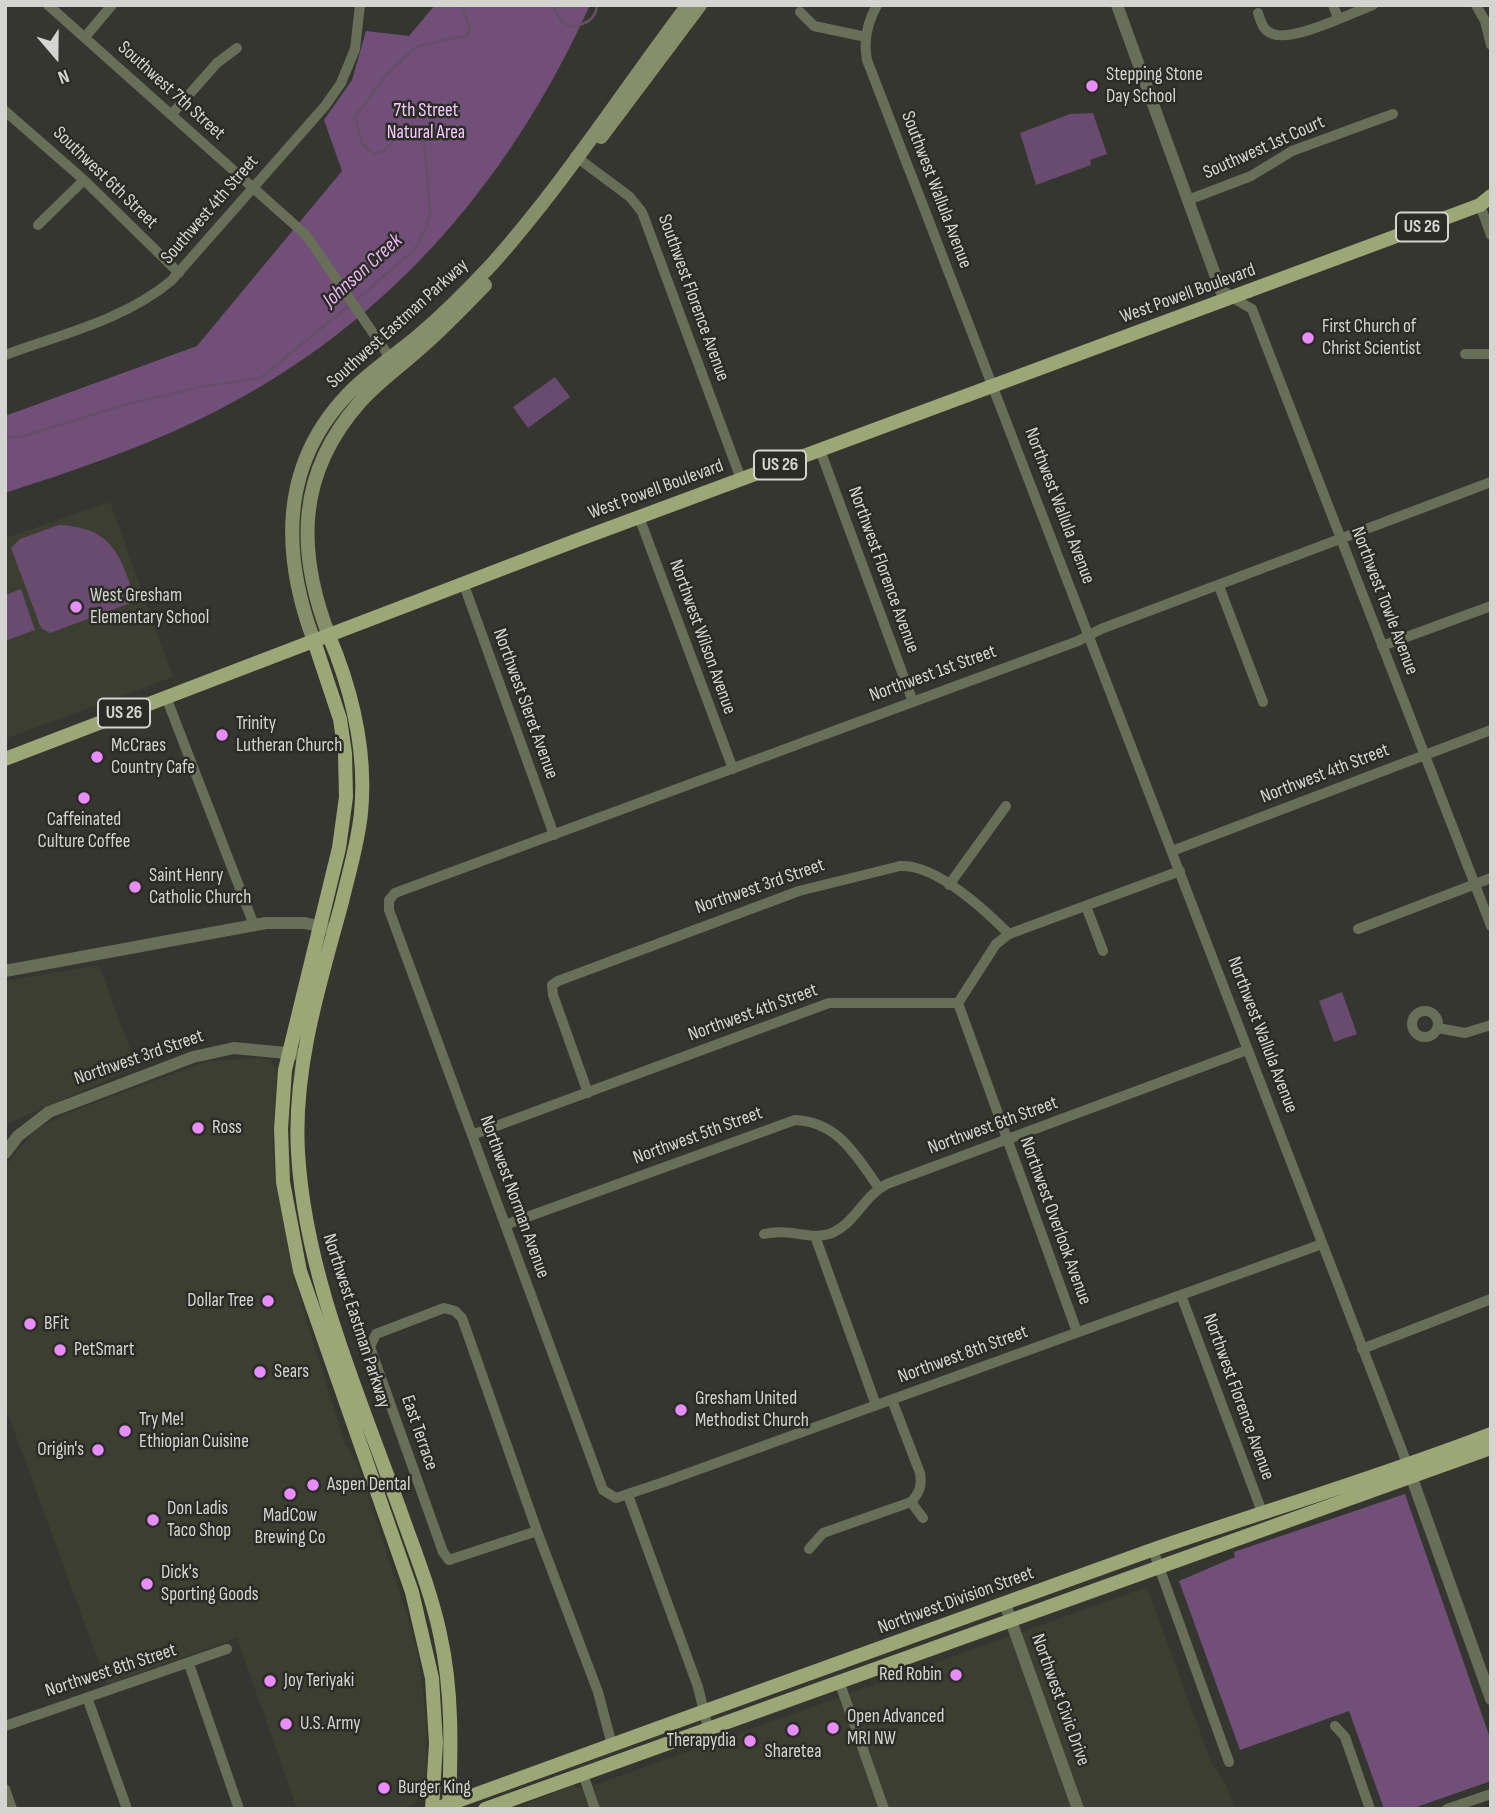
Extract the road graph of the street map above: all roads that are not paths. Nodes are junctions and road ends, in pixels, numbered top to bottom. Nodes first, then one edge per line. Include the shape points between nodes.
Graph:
1 (48, 5) edge
2 (112, 5) edge
3 (360, 5) edge
4 (688, 5) edge
5 (700, 5) edge
6 (877, 5) edge
7 (1117, 5) edge
8 (1333, 5) edge
9 (1373, 5) edge
10 (1476, 5) edge
11 (800, 12) dead end
12 (1258, 13) dead end
13 (1338, 18) junction
14 (1488, 19) edge
15 (85, 37) junction
16 (866, 37) junction
17 (1491, 45) edge
18 (237, 48) dead end
19 (5, 111) edge
20 (1393, 114) dead end
21 (171, 115) junction
22 (579, 158) junction
23 (84, 180) junction
24 (252, 189) junction
25 (1188, 200) junction
26 (1487, 203) edge
27 (38, 225) dead end
28 (1491, 234) edge
29 (179, 273) junction
30 (1233, 298) junction
31 (1465, 354) dead end
32 (1491, 354) edge
33 (5, 355) edge
34 (394, 363) junction
35 (993, 386) junction
36 (820, 450) junction
37 (741, 479) junction
38 (1491, 482) edge
39 (639, 517) junction
40 (1341, 539) junction
41 (464, 586) junction
42 (1219, 586) junction
43 (1491, 606) edge
44 (329, 636) junction
45 (1090, 637) junction
46 (314, 642) junction
47 (1382, 646) junction
48 (166, 697) junction
49 (914, 702) junction
50 (1263, 702) dead end
51 (1491, 730) edge
52 (1424, 755) junction
53 (5, 759) edge
54 (733, 769) junction
55 (1006, 806) dead end
56 (554, 835) junction
57 (1172, 851) junction
58 (1180, 870) junction
59 (1491, 878) edge
60 (949, 885) junction
61 (1474, 885) junction
62 (389, 900) joint
63 (1086, 906) junction
64 (254, 925) junction
65 (319, 926) junction
66 (1491, 926) edge
67 (1358, 929) dead end
68 (334, 930) junction
69 (1009, 934) junction
70 (1103, 951) dead end
71 (5, 971) edge
72 (958, 1003) junction
73 (1491, 1025) edge
74 (1438, 1028) dead end
75 (1247, 1050) junction
76 (288, 1053) junction
77 (304, 1055) junction
78 (588, 1093) junction
79 (472, 1135) junction
80 (1007, 1139) junction
81 (5, 1153) edge
82 (879, 1188) junction
83 (505, 1225) junction
84 (764, 1234) dead end
85 (815, 1236) junction
86 (1322, 1244) junction
87 (1181, 1295) junction
88 (1491, 1299) edge
89 (1077, 1332) junction
90 (1362, 1349) junction
91 (892, 1400) junction
92 (876, 1405) junction
93 (1491, 1434) edge
94 (1491, 1447) edge
95 (1410, 1472) junction
96 (628, 1495) junction
97 (616, 1499) joint
98 (911, 1502) junction
99 (1262, 1512) junction
100 (923, 1518) dead end
101 (537, 1531) junction
102 (809, 1549) dead end
103 (1153, 1550) junction
104 (1158, 1566) junction
105 (1005, 1604) junction
106 (1010, 1619) junction
107 (227, 1649) dead end
108 (189, 1664) junction
109 (839, 1681) junction
110 (1491, 1699) edge
111 (88, 1700) junction
112 (705, 1711) junction
113 (5, 1726) edge
114 (1335, 1726) dead end
115 (708, 1728) junction
116 (612, 1745) junction
117 (1229, 1762) dead end
118 (583, 1774) junction
119 (5, 1789) edge
120 (1491, 1794) edge
121 (442, 1808) edge
122 (12, 1809) edge
123 (127, 1809) edge
124 (239, 1809) edge
125 (485, 1809) edge
126 (596, 1809) edge
127 (884, 1809) edge
128 (1078, 1809) edge
129 (1370, 1809) edge
130 (1447, 1809) edge

1 - 15 street, Southwest 7th Street
2 - 15 street
3 - 24 street, Southwest 4th Street via 355,49 341,83
4 - 22 main road, Southwest Eastman Parkway
5 - 22 main road, Southwest Eastman Parkway
6 - 16 street, Southwest Wallula Avenue
7 - 25 street
8 - 13 street
9 - 13 street
10 - 14 street
11 - 16 street via 814,26
12 - 13 street via 1264,28 1288,36
14 - 17 street
15 - 21 street, Southwest 7th Street
16 - 35 street, Southwest Wallula Avenue via 867,60
18 - 21 street via 217,63
19 - 23 street, Southwest 6th Street
20 - 25 street, Southwest 1st Court via 1292,150 1251,176
21 - 24 street, Southwest 7th Street
22 - 34 main road, Southwest Eastman Parkway via 499,270 449,322
22 - 37 street, Southwest Florence Avenue via 630,197 642,212
23 - 27 street
23 - 29 street, Southwest 6th Street
24 - 29 street, Southwest 4th Street
24 - 34 street, Southwest 7th Street via 306,235
25 - 30 street via 1221,291
26 - 28 street
26 - 30 main road, West Powell Boulevard / US 26
29 - 33 street, Southwest 4th Street via 153,296 122,313
30 - 35 main road, West Powell Boulevard / US 26
30 - 40 street, Northwest Towle Avenue via 1252,309
31 - 32 street
34 - 44 main road, Southwest Eastman Parkway via 341,426 313,488 307,520 308,564
34 - 46 main road, Southwest Eastman Parkway via 359,383 329,417 297,490 291,553
35 - 36 main road, West Powell Boulevard / US 26
35 - 45 street, Northwest Wallula Avenue
36 - 37 main road, West Powell Boulevard / US 26
36 - 49 street, Northwest Florence Avenue
37 - 39 main road, West Powell Boulevard / US 26
38 - 40 street, Northwest 1st Street
39 - 41 main road, West Powell Boulevard / US 26
39 - 54 street, Northwest Wilson Avenue
40 - 42 street, Northwest 1st Street
40 - 47 street, Northwest Towle Avenue
41 - 44 main road, West Powell Boulevard / US 26
41 - 56 street, Northwest Sleret Avenue
42 - 45 street, Northwest 1st Street
42 - 50 street
43 - 47 street
44 - 46 main road, West Powell Boulevard / US 26
44 - 68 main road, Northwest Eastman Parkway via 355,710 363,780 358,832
45 - 49 street, Northwest 1st Street
45 - 57 street, Northwest Wallula Avenue
46 - 48 main road, West Powell Boulevard / US 26
46 - 65 main road, Northwest Eastman Parkway via 340,719 346,767 342,831
47 - 52 street, Northwest Towle Avenue
48 - 53 main road, West Powell Boulevard / US 26
48 - 64 street
49 - 54 street, Northwest 1st Street
51 - 52 street, Northwest 4th Street
52 - 57 street, Northwest 4th Street
52 - 61 street, Northwest Towle Avenue
54 - 56 street, Northwest 1st Street
55 - 60 street
56 - 62 street, Northwest 1st Street via 395,893
57 - 58 street, Northwest Wallula Avenue
58 - 63 street
58 - 75 street, Northwest Wallula Avenue
59 - 61 street
60 - 69 street, Northwest 3rd Street
60 - 78 street, Northwest 3rd Street via 932,872 911,866 799,891 552,985
61 - 66 street, Northwest Towle Avenue
61 - 67 street
62 - 79 street, Northwest Norman Avenue
63 - 69 street
63 - 70 street
64 - 65 street via 291,922
64 - 71 street
65 - 68 street
65 - 76 main road, Northwest Eastman Parkway
68 - 77 main road, Northwest Eastman Parkway
69 - 72 street via 996,944
72 - 78 street, Northwest 4th Street via 829,1003
72 - 80 street, Northwest Overlook Avenue
73 - 74 street via 1465,1032
75 - 80 street, Northwest 6th Street
75 - 86 street, Northwest Wallula Avenue
76 - 77 street, Northwest 3rd Street
76 - 81 street, Northwest 3rd Street via 234,1048 193,1057 49,1112 18,1136
76 - 121 main road, Northwest Eastman Parkway via 281,1148 292,1241 420,1620 432,1678
77 - 121 main road, Northwest Eastman Parkway via 297,1148 308,1237 440,1632 451,1712
78 - 79 street, Northwest 4th Street
79 - 83 street, Northwest Norman Avenue
80 - 82 street, Northwest 6th Street
80 - 89 street, Northwest Overlook Avenue
82 - 83 street, Northwest 5th Street via 837,1133 817,1122 795,1120
82 - 85 street, Northwest 6th Street via 847,1224
83 - 97 street, Northwest Norman Avenue via 603,1490
84 - 85 street, Northwest 6th Street via 787,1230
85 - 92 street
86 - 87 street, Northwest 8th Street
86 - 90 street, Northwest Wallula Avenue
87 - 89 street, Northwest 8th Street
87 - 99 street, Northwest Florence Avenue
88 - 90 street
89 - 91 street, Northwest 8th Street
90 - 95 street, Northwest Wallula Avenue
91 - 92 street, Northwest 8th Street
91 - 98 street via 922,1484
92 - 96 street, Northwest 8th Street
93 - 95 main road, Northwest Division Street
94 - 95 main road, Northwest Division Street
95 - 99 main road, Northwest Division Street
95 - 104 main road, Northwest Division Street
95 - 110 street, Northwest Wallula Avenue
96 - 97 street, Northwest 8th Street
96 - 112 street
98 - 100 street
98 - 102 street via 823,1532
99 - 103 main road, Northwest Division Street
101 - 101 street, East Terrace via 449,1560 370,1347 376,1334 444,1308 462,1318
101 - 116 street, East Terrace via 598,1692
103 - 104 street
103 - 105 main road, Northwest Division Street
104 - 106 main road, Northwest Division Street
104 - 117 street
105 - 106 street, Northwest Civic Drive
105 - 112 main road, Northwest Division Street
106 - 109 main road, Northwest Division Street
106 - 128 street, Northwest Civic Drive
107 - 108 street, Northwest 8th Street
108 - 111 street, Northwest 8th Street
108 - 124 street
109 - 115 main road, Northwest Division Street
109 - 127 street
111 - 113 street, Northwest 8th Street
111 - 123 street
112 - 115 street
112 - 116 main road, Northwest Division Street
114 - 129 street via 1345,1737
115 - 118 main road, Northwest Division Street
116 - 121 main road, Northwest Division Street
118 - 125 main road, Northwest Division Street
118 - 126 street
119 - 122 street
120 - 130 street

